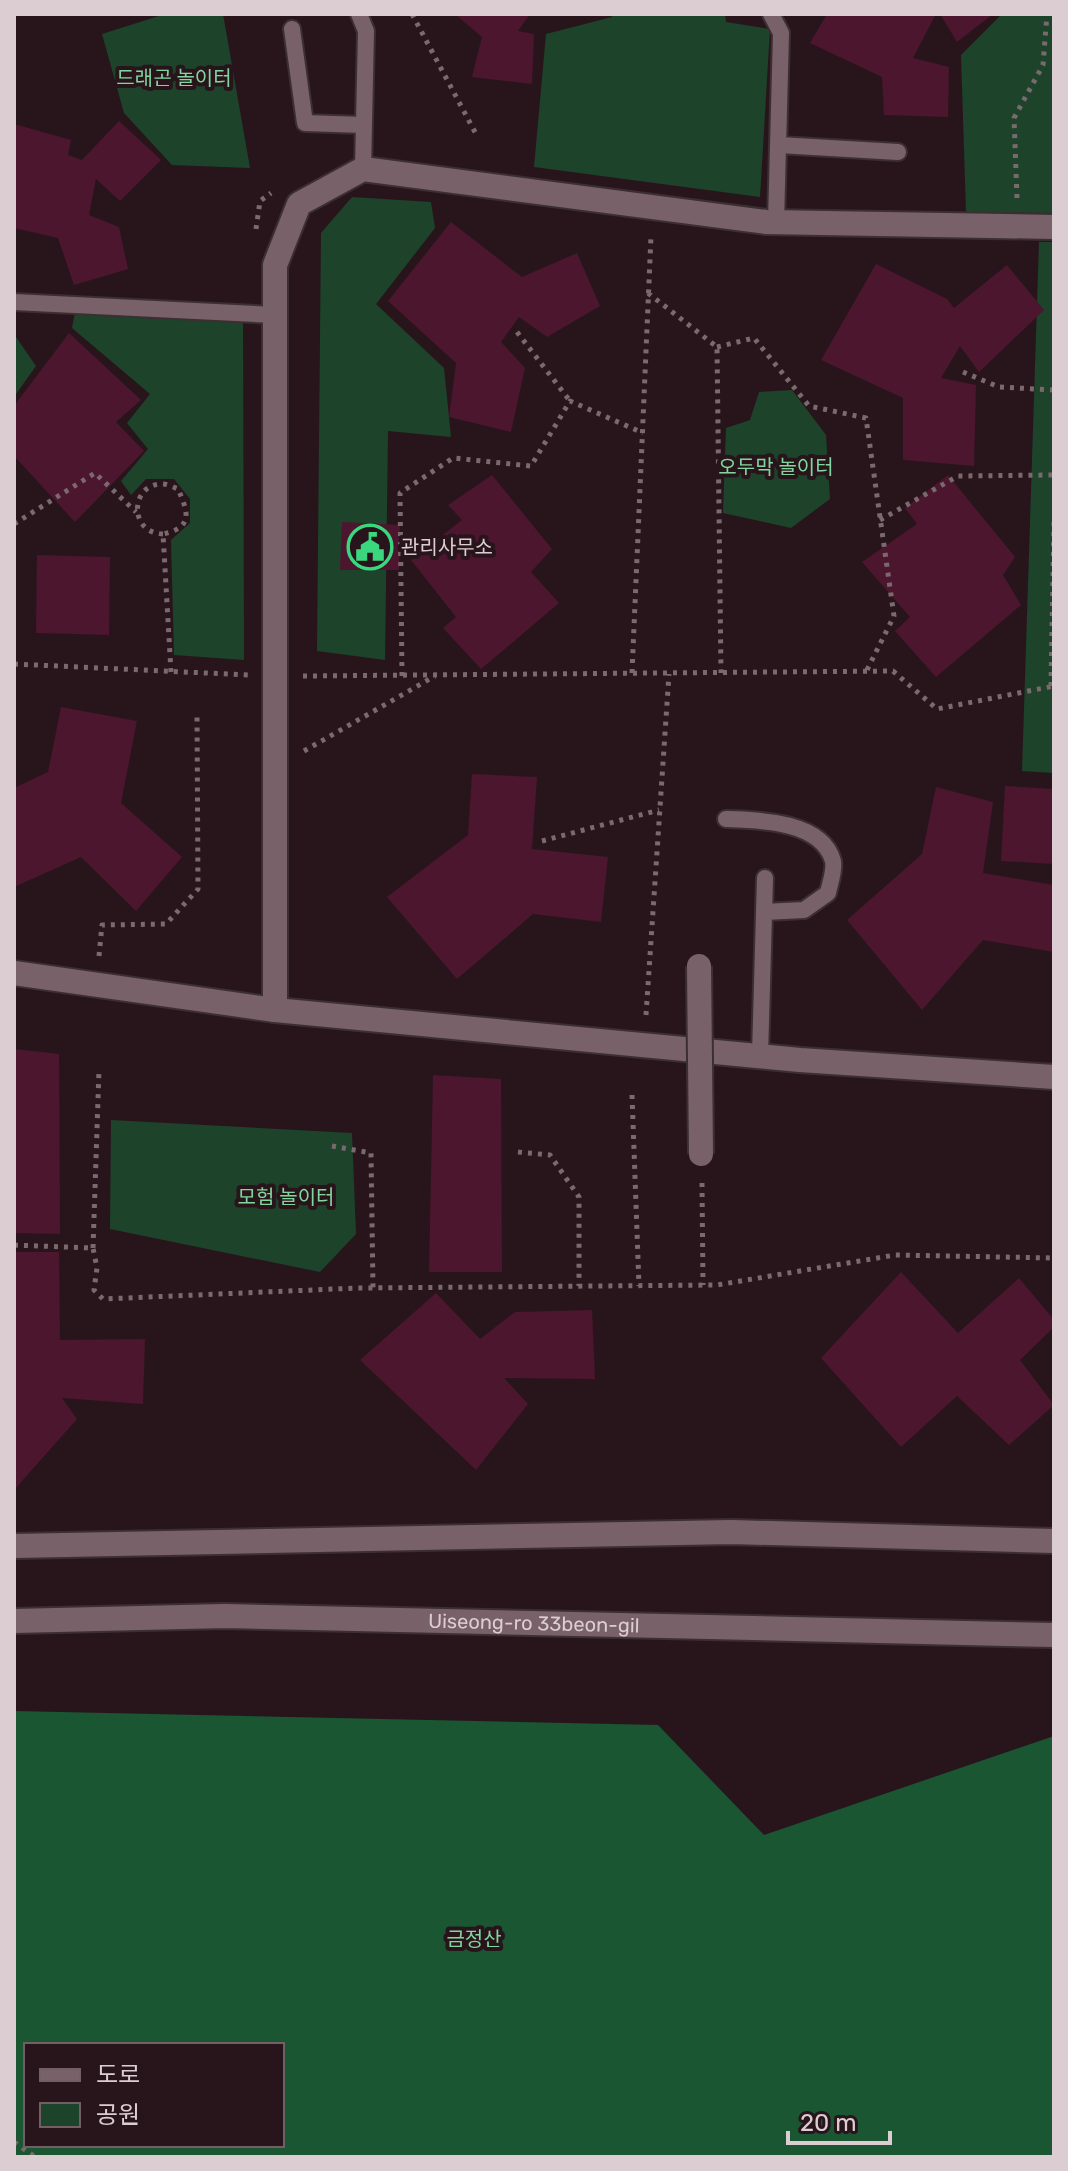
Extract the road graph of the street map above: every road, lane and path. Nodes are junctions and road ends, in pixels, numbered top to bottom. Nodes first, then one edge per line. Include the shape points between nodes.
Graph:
1 (359, 14) edge
2 (412, 14) edge
3 (771, 14) edge
4 (1047, 14) edge
5 (292, 29) dead end
6 (364, 125) junction
7 (476, 134) dead end
8 (779, 145) junction
9 (898, 152) dead end
10 (363, 169) junction
11 (1017, 201) dead end
12 (652, 207) junction
13 (776, 222) junction
14 (1054, 227) edge
15 (648, 293) junction
16 (14, 302) edge
17 (274, 315) junction
18 (517, 332) dead end
19 (717, 347) junction
20 (963, 372) dead end
21 (1054, 390) edge
22 (570, 401) junction
23 (643, 433) junction
24 (1054, 475) edge
25 (136, 513) junction
26 (880, 520) junction
27 (1054, 520) edge
28 (14, 524) edge
29 (163, 534) junction
30 (14, 664) edge
31 (171, 672) junction
32 (866, 672) junction
33 (721, 673) junction
34 (632, 674) junction
35 (669, 674) junction
36 (436, 675) junction
37 (402, 676) junction
38 (275, 677) junction
39 (1053, 686) edge
40 (197, 715) dead end
41 (304, 751) dead end
42 (659, 810) junction
43 (726, 819) dead end
44 (542, 841) dead end
45 (765, 878) dead end
46 (764, 912) junction
47 (99, 956) dead end
48 (699, 966) dead end
49 (14, 973) edge
50 (275, 1010) junction
51 (646, 1015) dead end
52 (760, 1056) junction
53 (99, 1070) dead end
54 (1054, 1077) edge
55 (632, 1095) dead end
56 (332, 1146) dead end
57 (518, 1152) dead end
58 (701, 1154) joint
59 (14, 1245) edge
60 (93, 1248) junction
61 (1054, 1258) edge
62 (703, 1285) junction
63 (579, 1286) junction
64 (639, 1286) junction
65 (373, 1288) junction
66 (1054, 1541) edge
67 (14, 1546) edge
68 (14, 1621) edge
69 (1054, 1635) edge
70 (14, 2142) edge
71 (35, 2157) edge

1 - 6 lane via 366,31
2 - 7 path
3 - 8 lane via 781,33
4 - 11 path via 1043,65 1014,118
5 - 6 lane via 305,123
6 - 10 lane
8 - 9 lane
8 - 13 lane
10 - 12 street
10 - 17 street via 299,204 275,265
12 - 13 street
12 - 15 path
13 - 14 street
15 - 19 path
15 - 23 path
16 - 17 lane
17 - 38 street
18 - 22 path
19 - 26 path via 754,338 809,406 866,418
19 - 33 path
20 - 21 path via 999,387
22 - 23 path
22 - 37 path via 531,466 453,458 400,493
23 - 34 path
24 - 26 path via 958,476
25 - 28 path via 95,473
25 - 29 path via 153,534
25 - 29 path via 140,496 149,487 162,483 178,489 186,520 177,531
26 - 32 path via 894,616
27 - 39 path
29 - 31 path
30 - 31 path
31 - 38 path
32 - 33 path
32 - 39 path via 893,671 937,709
33 - 35 path
34 - 35 path
34 - 36 path
35 - 42 path
36 - 37 path
36 - 41 path
37 - 38 path
38 - 50 street
40 - 47 path via 198,889 166,924 102,925
42 - 44 path
42 - 51 path
43 - 46 lane via 801,829 826,845 834,864 828,893 804,910
45 - 46 lane
46 - 52 lane
48 - 58 street, bridge
49 - 50 street
50 - 52 street
52 - 54 street
53 - 60 path
55 - 64 path
56 - 65 path via 371,1153
57 - 63 path via 550,1155 579,1197
58 - 62 path
59 - 60 path
60 - 65 path via 94,1290 103,1299
61 - 62 path via 895,1255
62 - 64 path
63 - 64 path
63 - 65 path
66 - 67 street via 732,1532
68 - 69 street, Uiseong-ro 33beon-gil via 225,1616
70 - 71 path

